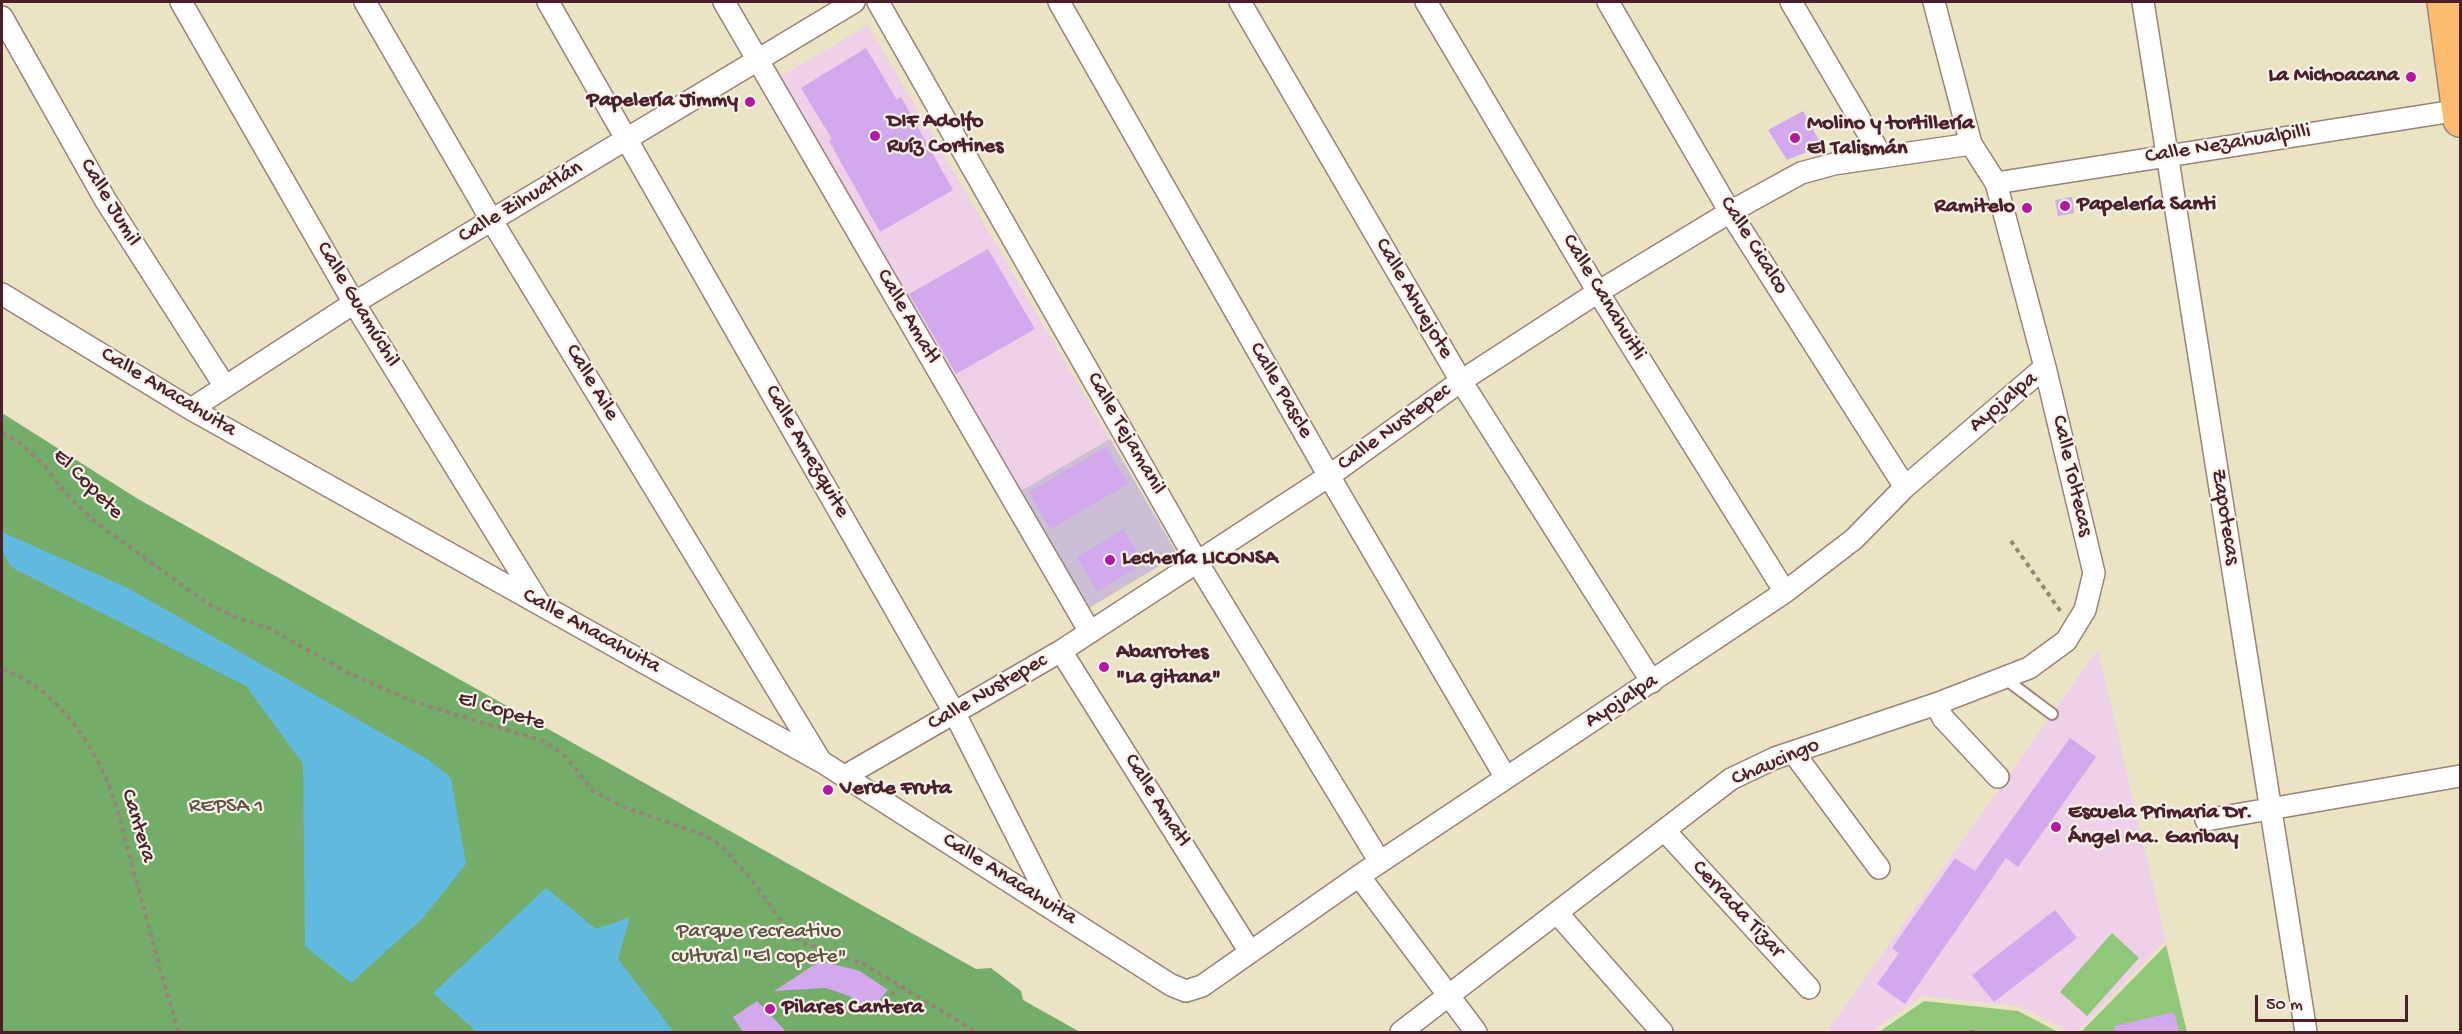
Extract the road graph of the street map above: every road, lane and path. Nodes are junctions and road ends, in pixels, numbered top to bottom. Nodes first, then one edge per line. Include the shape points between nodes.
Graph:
1 (181, 2) edge
2 (364, 2) edge
3 (548, 2) edge
4 (724, 2) edge
5 (854, 2) edge
6 (878, 2) edge
7 (1059, 2) edge
8 (1240, 2) edge
9 (1426, 2) edge
10 (1608, 2) edge
11 (1791, 2) edge
12 (1934, 2) edge
13 (2143, 2) edge
14 (2444, 2) edge
15 (2, 16) edge
16 (757, 60) junction
17 (2460, 113) edge
18 (627, 138) junction
19 (1971, 144) junction
20 (2168, 154) junction
21 (1882, 157) junction
22 (1996, 183) junction
23 (1730, 212) junction
24 (492, 221) junction
25 (1598, 292) junction
26 (2, 294) edge
27 (354, 303) junction
28 (2045, 367) junction
29 (1461, 381) junction
30 (224, 385) junction
31 (191, 408) junction
32 (2, 433) edge
33 (1329, 476) junction
34 (1905, 487) junction
35 (2012, 541) dead end
36 (1197, 562) junction
37 (2094, 573) joint
38 (1785, 592) junction
39 (540, 604) junction
40 (2074, 631) junction
41 (1090, 632) junction
42 (1061, 651) junction
43 (2, 670) edge
44 (2004, 678) junction
45 (1652, 682) junction
46 (1936, 704) junction
47 (954, 712) junction
48 (2052, 714) dead end
49 (1792, 752) junction
50 (822, 762) junction
51 (845, 776) junction
52 (2460, 776) edge
53 (1998, 777) dead end
54 (1506, 778) junction
55 (2269, 811) junction
56 (2206, 820) dead end
57 (1665, 831) junction
58 (1380, 862) junction
59 (1879, 868) dead end
60 (1359, 876) junction
61 (1053, 908) junction
62 (1558, 914) junction
63 (1250, 952) junction
64 (1171, 985) joint
65 (898, 986) junction
66 (1809, 988) dead end
67 (891, 996) dead end
68 (1448, 998) junction
69 (179, 1032) edge
70 (976, 1032) edge
71 (1401, 1032) edge
72 (1476, 1032) edge
73 (1662, 1032) edge
74 (1970, 1032) edge
75 (1979, 1032) edge
76 (2306, 1032) edge

1 - 27 street, Calle Guamúchil
2 - 24 street, Calle Aile
3 - 18 street, Calle Amezquite
4 - 16 street, Calle Amatl
5 - 16 street, Calle Zihuatlán
6 - 36 street, Calle Tejamanil
7 - 33 street, Calle Pascle
8 - 29 street, Calle Ahuejote
9 - 25 street, Calle Canahuitli
10 - 23 street, Calle Cicalco
11 - 21 street
12 - 19 street, Calle Toltecas
13 - 20 street, Zapotecas
14 - 17 main road
15 - 30 street, Calle Jumil via 106,201
16 - 18 street, Calle Zihuatlán
16 - 41 street, Calle Amatl
17 - 20 street, Calle Nezahualpilli
18 - 24 street, Calle Zihuatlán
18 - 47 street, Calle Amezquite
19 - 21 street, Calle Nustepec
19 - 22 street, Calle Toltecas
20 - 22 street, Calle Nezahualpilli
20 - 55 street, Zapotecas
21 - 23 street, Calle Nustepec via 1801,173
22 - 28 street, Calle Toltecas
23 - 25 street, Calle Nustepec
23 - 34 street, Calle Cicalco
24 - 27 street, Calle Zihuatlán
24 - 50 street, Calle Aile
25 - 29 street, Calle Nustepec
25 - 38 street, Calle Canahuitli
26 - 31 street, Calle Anacahuita
27 - 30 street, Calle Zihuatlán
27 - 39 street, Calle Guamúchil
28 - 34 street, Ayojalpa
28 - 37 street, Calle Toltecas
29 - 33 street, Calle Nustepec
29 - 45 street, Calle Ahuejote
30 - 31 street, Calle Zihuatlán
31 - 39 street, Calle Anacahuita
32 - 65 path, El Copete via 23,445 44,465 95,522 207,603 271,629 350,674 415,702 546,742 566,757 593,791 624,807 704,835 722,846 801,942 866,965
33 - 36 street, Calle Nustepec
33 - 54 street, Calle Pascle
34 - 38 street, Ayojalpa via 1854,539
35 - 40 path
36 - 41 street, Calle Nustepec
36 - 58 street, Calle Tejamanil
37 - 40 street, Chaucingo via 2085,610
38 - 45 street, Ayojalpa
39 - 50 street, Calle Anacahuita
40 - 44 street, Chaucingo via 2049,656
41 - 42 street, Calle Nustepec
42 - 47 street, Calle Nustepec
42 - 63 street, Calle Amatl
43 - 69 path, Cantera via 39,689 71,722 96,758 123,832
44 - 46 street, Chaucingo
44 - 48 lane
45 - 54 street, Ayojalpa
46 - 49 street, Chaucingo
46 - 53 street via 1942,718
47 - 51 street, Calle Nustepec
47 - 61 street, Calle Amezquite
49 - 57 street, Chaucingo via 1731,779
49 - 59 street
50 - 51 street, Calle Anacahuita
51 - 61 street, Calle Anacahuita
52 - 55 street
54 - 58 street, Ayojalpa
55 - 56 street
55 - 76 street, Zapotecas
57 - 62 street, Chaucingo
57 - 66 street, Cerrada Tizar
58 - 60 street, Ayojalpa
60 - 63 street, Ayojalpa
60 - 68 street
61 - 64 street, Calle Anacahuita
62 - 68 street, Chaucingo
62 - 73 street
63 - 64 street, Ayojalpa via 1202,986 1186,991
65 - 67 path
65 - 70 path, El Copete
68 - 71 street, Chaucingo
68 - 72 street
74 - 75 path

